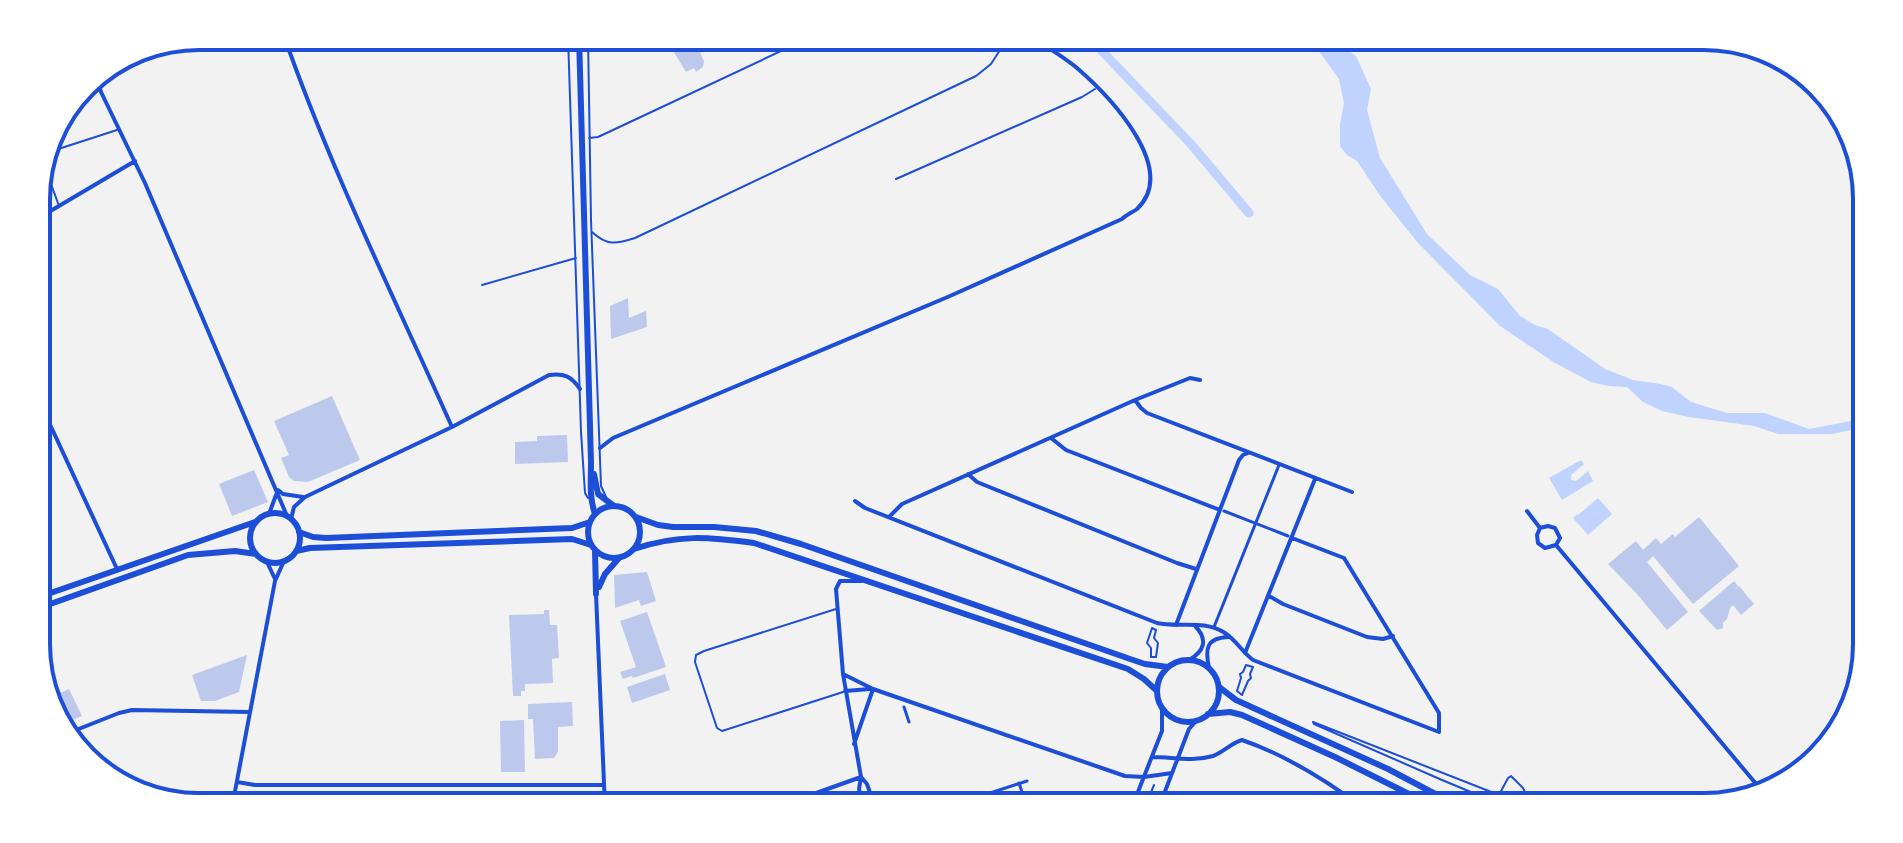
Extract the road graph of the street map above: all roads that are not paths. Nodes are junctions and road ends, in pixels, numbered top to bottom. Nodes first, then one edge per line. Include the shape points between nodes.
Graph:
1 (289, 50) edge
2 (569, 50) edge
3 (579, 50) edge
4 (588, 50) edge
5 (783, 50) edge
6 (1000, 50) edge
7 (1051, 50) edge
8 (100, 87) edge
9 (1096, 88) junction
10 (119, 129) junction
11 (589, 138) junction
12 (59, 149) edge
13 (135, 161) junction
14 (896, 179) dead end
15 (51, 184) edge
16 (59, 206) junction
17 (50, 211) edge
18 (592, 232) junction
19 (576, 258) junction
20 (482, 285) dead end
21 (1200, 380) dead end
22 (580, 389) junction
23 (1135, 400) junction
24 (50, 425) edge
25 (452, 427) junction
26 (1051, 438) junction
27 (600, 448) junction
28 (1248, 453) junction
29 (591, 462) junction
30 (1279, 465) junction
31 (968, 474) junction
32 (1315, 479) junction
33 (276, 488) junction
34 (1352, 492) dead end
35 (305, 497) junction
36 (606, 498) junction
37 (855, 501) dead end
38 (591, 503) junction
39 (614, 506) junction
40 (1222, 511) junction
41 (1527, 511) dead end
42 (269, 514) junction
43 (595, 514) junction
44 (289, 517) junction
45 (636, 517) junction
46 (889, 517) junction
47 (255, 522) junction
48 (590, 522) junction
49 (1256, 524) junction
50 (1540, 528) junction
51 (299, 532) junction
52 (1290, 537) junction
53 (1556, 545) junction
54 (593, 547) junction
55 (634, 549) junction
56 (296, 551) junction
57 (256, 554) junction
58 (619, 558) junction
59 (284, 561) junction
60 (267, 562) junction
61 (117, 569) junction
62 (1196, 569) junction
63 (275, 581) junction
64 (865, 581) junction
65 (50, 593) edge
66 (596, 594) junction
67 (1269, 596) junction
68 (50, 604) edge
69 (837, 609) junction
70 (1176, 625) junction
71 (1193, 625) junction
72 (1214, 627) junction
73 (1229, 636) junction
74 (1393, 636) junction
75 (1245, 653) junction
76 (1189, 660) junction
77 (1168, 667) junction
78 (1209, 668) junction
79 (843, 674) junction
80 (1219, 687) junction
81 (873, 689) junction
82 (845, 691) junction
83 (1157, 691) junction
84 (904, 707) dead end
85 (1162, 708) junction
86 (249, 712) junction
87 (1208, 714) junction
88 (1197, 720) junction
89 (909, 722) dead end
90 (77, 730) edge
91 (854, 744) junction
92 (1152, 757) junction
93 (1177, 760) junction
94 (1172, 773) junction
95 (861, 777) junction
96 (1144, 777) junction
97 (1027, 781) dead end
98 (237, 782) junction
99 (1019, 783) junction
100 (1756, 784) edge
101 (603, 785) junction
102 (235, 793) edge
103 (604, 793) edge
104 (816, 793) edge
105 (860, 793) edge
106 (870, 793) edge
107 (989, 793) edge
108 (1022, 793) edge
109 (1138, 793) edge
110 (1165, 793) edge
111 (1342, 793) edge
112 (1407, 793) edge
113 (1433, 793) edge

1 - 25 street
2 - 19 lane
3 - 29 main road
4 - 11 lane
5 - 11 lane
6 - 18 lane via 976,76 649,231 614,243
7 - 9 street
8 - 10 street
9 - 14 lane
9 - 27 street via 1143,145 1150,182 1138,208
10 - 12 lane
10 - 13 street
11 - 18 lane
13 - 16 street
13 - 33 street
15 - 16 lane
16 - 17 street
18 - 27 lane
19 - 20 lane
19 - 22 lane
21 - 23 street via 1190,378
22 - 25 street via 561,373 549,375
22 - 38 lane via 585,493
23 - 26 street
23 - 28 street via 1147,413
24 - 61 street
25 - 35 street
26 - 31 street
26 - 40 street via 1066,450
27 - 36 lane
28 - 30 street
28 - 40 street via 1239,460
29 - 36 main road via 598,494
29 - 38 main road
30 - 32 street
30 - 49 street
31 - 46 street via 902,504
31 - 62 street
32 - 34 street
32 - 52 street
33 - 35 street
33 - 42 street
33 - 44 street
35 - 44 street
36 - 39 main road
37 - 46 street
38 - 43 main road
39 - 43 main road
39 - 45 main road
40 - 49 street
40 - 62 street
41 - 50 street
42 - 44 main road
42 - 47 main road
43 - 48 main road
44 - 51 main road
45 - 55 main road via 641,534
45 - 77 main road via 673,527 756,531 1145,664
46 - 70 street via 1157,623
47 - 57 main road via 250,540
47 - 61 main road
48 - 51 main road via 572,528 326,538
48 - 54 main road
49 - 52 street
49 - 72 street
50 - 53 street via 1558,531
50 - 53 street via 1538,543 1549,549
51 - 56 main road
52 - 67 street
52 - 74 street via 1344,558
53 - 100 street
54 - 56 main road via 572,539
54 - 58 main road via 606,557
54 - 66 main road
55 - 58 main road
55 - 64 main road via 689,537 754,543
56 - 59 main road
57 - 60 main road
57 - 68 main road via 188,555
58 - 66 main road
59 - 60 main road
59 - 63 street
60 - 63 street
61 - 65 main road
62 - 70 street
63 - 86 street
64 - 69 street via 837,584
64 - 83 main road via 1128,669
66 - 101 street
67 - 74 street via 1367,637
67 - 75 street
69 - 79 street
69 - 82 lane via 704,651 695,662 722,731
70 - 71 street
71 - 72 street
71 - 76 street via 1204,645
72 - 73 street
73 - 75 street
73 - 78 street via 1210,643
74 - 75 street via 1439,713 1439,732
76 - 77 main road
76 - 78 main road
77 - 83 main road
78 - 80 main road
79 - 81 street
79 - 82 street
80 - 87 main road
80 - 113 main road via 1236,700
81 - 82 street
81 - 91 street
81 - 96 street via 1125,776
82 - 91 street
83 - 85 main road
84 - 89 street
85 - 88 main road via 1177,720
85 - 92 street via 1162,731
86 - 90 street via 132,710
86 - 98 street
87 - 88 main road
87 - 112 main road via 1242,715
88 - 93 street
91 - 95 street
92 - 93 street
92 - 96 street
93 - 94 street
93 - 111 street via 1212,756 1242,740
94 - 96 street
94 - 110 street
95 - 104 street
95 - 105 street
95 - 106 street
96 - 109 street
97 - 99 street
98 - 101 street
98 - 102 street
99 - 107 street
99 - 108 street
101 - 103 street

